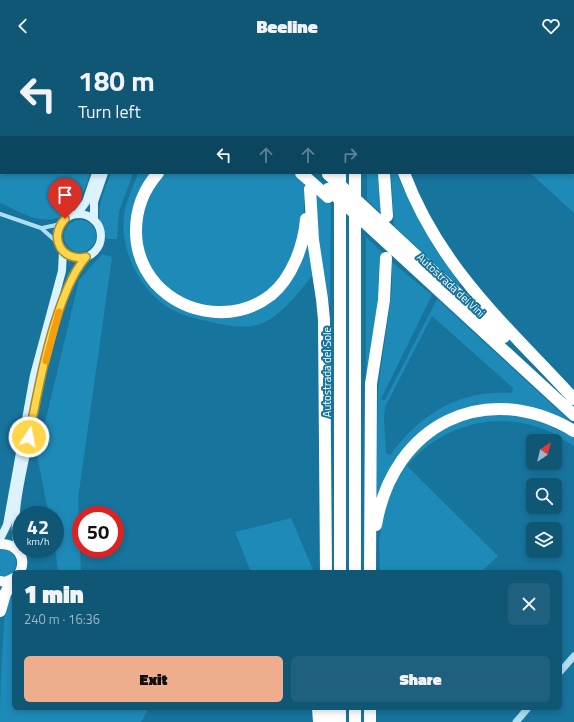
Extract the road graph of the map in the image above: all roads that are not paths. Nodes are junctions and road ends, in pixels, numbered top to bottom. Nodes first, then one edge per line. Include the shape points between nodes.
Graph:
1 (96, 174) edge
2 (104, 174) edge
3 (157, 174) edge
4 (302, 174) edge
5 (312, 174) edge
6 (327, 174) edge
7 (340, 174) edge
8 (355, 174) edge
9 (384, 174) edge
10 (404, 174) edge
11 (328, 193) junction
12 (0, 214) edge
13 (76, 214) junction
14 (387, 216) dead end
15 (365, 218) junction
16 (94, 220) junction
17 (61, 224) junction
18 (42, 228) junction
19 (58, 243) junction
20 (63, 251) junction
21 (86, 257) junction
22 (386, 258) dead end
23 (574, 400) edge
24 (574, 415) edge
25 (574, 431) edge
26 (325, 500) junction
27 (17, 506) edge
28 (0, 539) edge
29 (0, 544) edge
30 (12, 546) edge
31 (21, 558) edge
32 (20, 570) edge
33 (322, 570) edge
34 (326, 570) edge
35 (340, 570) edge
36 (355, 570) edge
37 (371, 570) edge
38 (371, 570) edge
39 (12, 580) edge
40 (0, 581) edge
41 (12, 582) edge
42 (0, 611) edge
43 (574, 656) edge
44 (562, 670) edge
45 (318, 710) edge
46 (330, 710) edge
47 (340, 710) edge
48 (355, 710) edge
49 (370, 710) edge
50 (526, 710) edge
51 (318, 722) edge
52 (331, 722) edge
53 (340, 722) edge
54 (355, 722) edge
55 (370, 722) edge
56 (516, 722) edge

1 - 13 main road via 86,202
2 - 16 main road via 94,202
3 - 26 highway via 146,189 138,209 136,236 140,256 152,279 167,295 188,306 210,312 249,307 268,297 279,287 294,263 304,234 308,187 324,320
4 - 11 highway
5 - 11 highway
6 - 15 highway, Autostrada dei Vini, bridge
7 - 35 highway, Autostrada del Sole
8 - 36 highway
9 - 14 highway
10 - 23 highway via 426,223 464,280
11 - 15 highway, bridge
12 - 18 street
13 - 16 main road
13 - 17 main road
15 - 23 highway, Autostrada dei Vini
15 - 24 highway, Autostrada dei Vini
16 - 21 main road via 99,226 101,239 98,248
17 - 18 street
17 - 19 main road via 58,230
18 - 19 street
19 - 20 main road
20 - 21 main road via 74,258
20 - 28 main road via 62,271 34,375 7,525
21 - 27 main road via 74,272 62,304 38,391
22 - 37 highway via 384,300 371,384
25 - 38 highway via 537,414 491,409 461,415 428,432 401,460 387,484 379,508
26 - 33 highway
26 - 34 highway
29 - 30 main road
31 - 32 main road
39 - 40 main road
41 - 42 highway
43 - 44 street
45 - 51 highway
46 - 52 highway
47 - 53 highway
48 - 54 highway
49 - 55 highway
50 - 56 street

